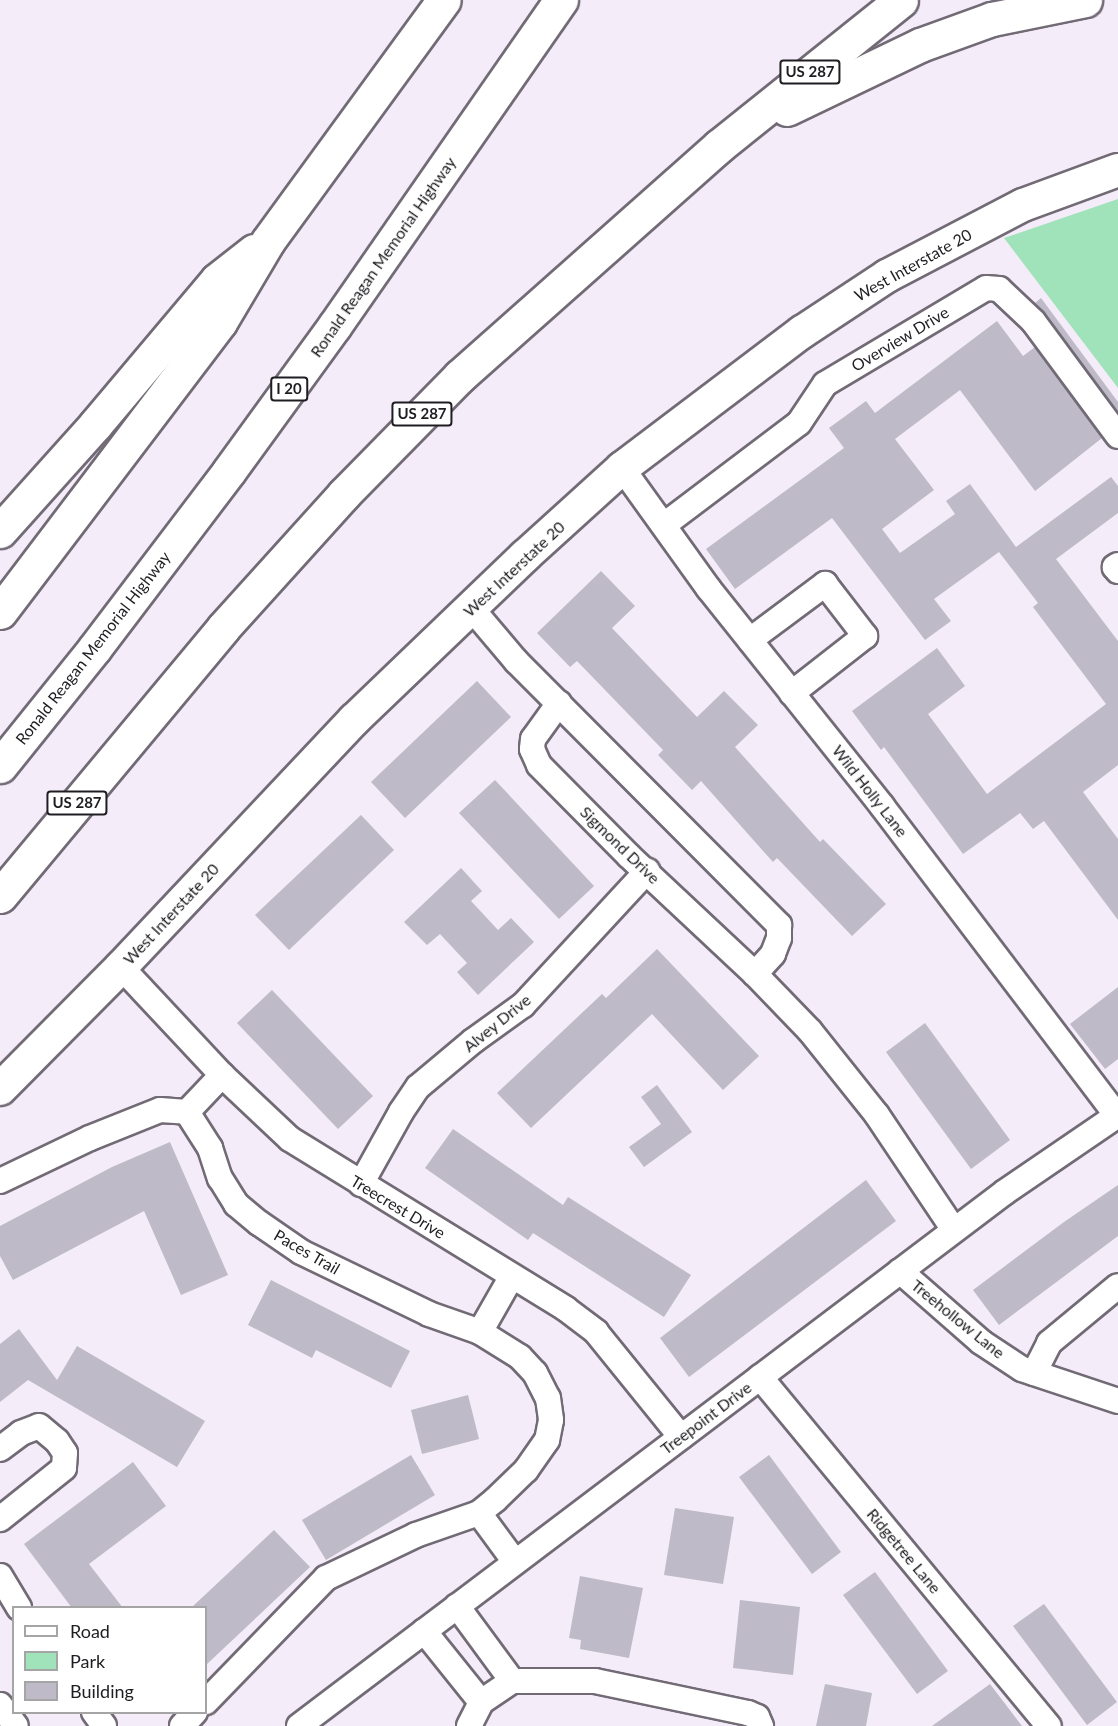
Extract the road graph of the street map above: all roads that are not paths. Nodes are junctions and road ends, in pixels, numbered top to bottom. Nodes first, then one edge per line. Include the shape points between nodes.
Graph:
1 (444, 0) edge
2 (561, 0) edge
3 (901, 0) edge
4 (1085, 0) edge
5 (719, 146) junction
6 (1118, 170) edge
7 (268, 241) junction
8 (1118, 436) edge
9 (622, 468) junction
10 (664, 525) junction
11 (0, 531) edge
12 (1118, 565) edge
13 (1118, 571) edge
14 (472, 609) junction
15 (0, 612) edge
16 (750, 640) junction
17 (792, 693) junction
18 (559, 703) junction
19 (0, 766) edge
20 (647, 872) junction
21 (0, 896) edge
22 (121, 967) junction
23 (755, 974) junction
24 (222, 1075) junction
25 (0, 1089) edge
26 (187, 1112) junction
27 (1118, 1115) edge
28 (0, 1181) edge
29 (361, 1184) junction
30 (954, 1230) junction
31 (900, 1271) junction
32 (512, 1276) junction
33 (1118, 1286) edge
34 (480, 1332) junction
35 (1034, 1373) junction
36 (760, 1377) junction
37 (1118, 1401) edge
38 (681, 1437) junction
39 (0, 1449) edge
40 (479, 1513) junction
41 (0, 1519) edge
42 (515, 1562) junction
43 (0, 1576) edge
44 (19, 1606) edge
45 (457, 1606) junction
46 (424, 1631) junction
47 (512, 1681) junction
48 (207, 1701) edge
49 (481, 1702) junction
50 (0, 1705) edge
51 (95, 1714) edge
52 (194, 1714) edge
53 (16, 1726) edge
54 (104, 1726) edge
55 (182, 1726) edge
56 (298, 1726) edge
57 (469, 1726) edge
58 (761, 1726) edge
59 (1049, 1726) edge

1 - 7 highway
2 - 19 highway, Ronald Reagan Memorial Highway / I 20 via 349,306 229,471
3 - 5 highway, US 287
4 - 5 highway via 992,19 920,45 830,86
5 - 21 highway, US 287 via 460,376 344,494 223,628
6 - 9 main road, West Interstate 20 via 1023,205 887,276 801,332
7 - 11 highway via 217,280
7 - 15 highway via 220,322
8 - 10 street, Overview Drive via 1033,321 999,289 986,288 825,384 799,423
9 - 10 street, Wild Holly Lane
9 - 14 main road, West Interstate 20
10 - 16 street, Wild Holly Lane
12 - 13 street
14 - 18 street via 516,661
14 - 22 main road, West Interstate 20 via 354,720
16 - 17 street, Wild Holly Lane
16 - 17 street via 825,584 865,636
17 - 27 street, Wild Holly Lane
18 - 20 street, Sigmond Drive via 533,739 532,749 539,765
18 - 23 street via 779,925 773,954
20 - 23 street, Sigmond Drive
20 - 29 street, Alvey Drive via 523,1005 418,1087
22 - 24 street, Treecrest Drive
22 - 25 main road, West Interstate 20
23 - 30 street, Sigmond Drive via 810,1031 856,1087
24 - 26 street
24 - 29 street, Treecrest Drive via 290,1139
26 - 28 street via 159,1110
26 - 34 street, Paces Trail via 210,1148 220,1178 236,1204 259,1223 301,1252 429,1314
27 - 30 street, Treepoint Drive
29 - 32 street, Treecrest Drive
30 - 31 street, Treepoint Drive
31 - 35 street, Treehollow Lane via 981,1342 1022,1370
31 - 36 street, Treepoint Drive
32 - 34 street
32 - 38 street, Treecrest Drive via 596,1332
33 - 35 street via 1049,1343
34 - 40 street, Paces Trail via 520,1356 535,1373 548,1398 551,1420 547,1440 526,1470
35 - 37 street, Treehollow Lane
36 - 38 street, Treepoint Drive
36 - 59 street, Ridgetree Lane
38 - 42 street, Treepoint Drive
39 - 41 street via 21,1433 39,1426 65,1453 64,1467
40 - 42 street
40 - 48 street, Paces Trail via 416,1535 326,1578
42 - 45 street, Treepoint Drive
43 - 44 street
45 - 46 street, Treepoint Drive
45 - 47 street
46 - 49 street
46 - 56 street, Treepoint Drive
47 - 49 street
47 - 58 street via 595,1682 748,1713 757,1717
49 - 57 street
50 - 53 street
51 - 54 street
52 - 55 street

